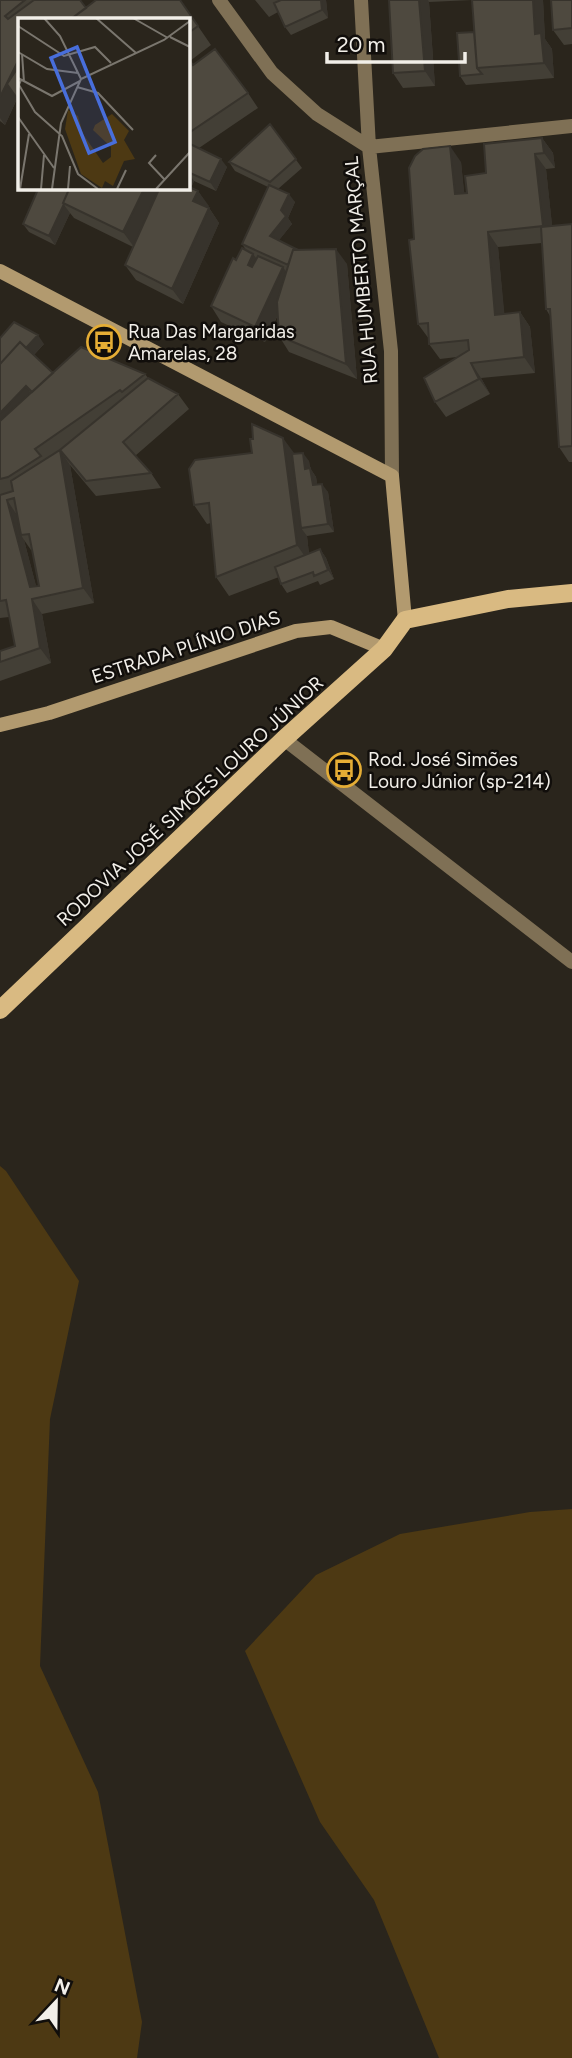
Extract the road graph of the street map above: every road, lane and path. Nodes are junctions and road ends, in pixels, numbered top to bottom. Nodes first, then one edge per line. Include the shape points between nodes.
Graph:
1 (219, 0) edge
2 (361, 0) edge
3 (572, 126) edge
4 (369, 148) junction
5 (0, 271) edge
6 (391, 476) junction
7 (572, 593) edge
8 (405, 620) junction
9 (384, 649) junction
10 (0, 725) edge
11 (284, 739) junction
12 (572, 962) edge
13 (0, 1010) edge

1 - 4 street via 272,73 317,114
2 - 4 street, RUA HUMBERTO MARÇAL
3 - 4 street
4 - 6 street, RUA HUMBERTO MARÇAL via 391,351
5 - 6 street
6 - 8 street, RUA HUMBERTO MARÇAL
7 - 8 main road via 508,599
8 - 9 main road, RODOVIA JOSÉ SIMÕES LOURO JÚNIOR
9 - 10 street, ESTRADA PLÍNIO DIAS via 331,627 296,631
9 - 11 main road, RODOVIA JOSÉ SIMÕES LOURO JÚNIOR
11 - 12 street
11 - 13 main road, RODOVIA JOSÉ SIMÕES LOURO JÚNIOR

